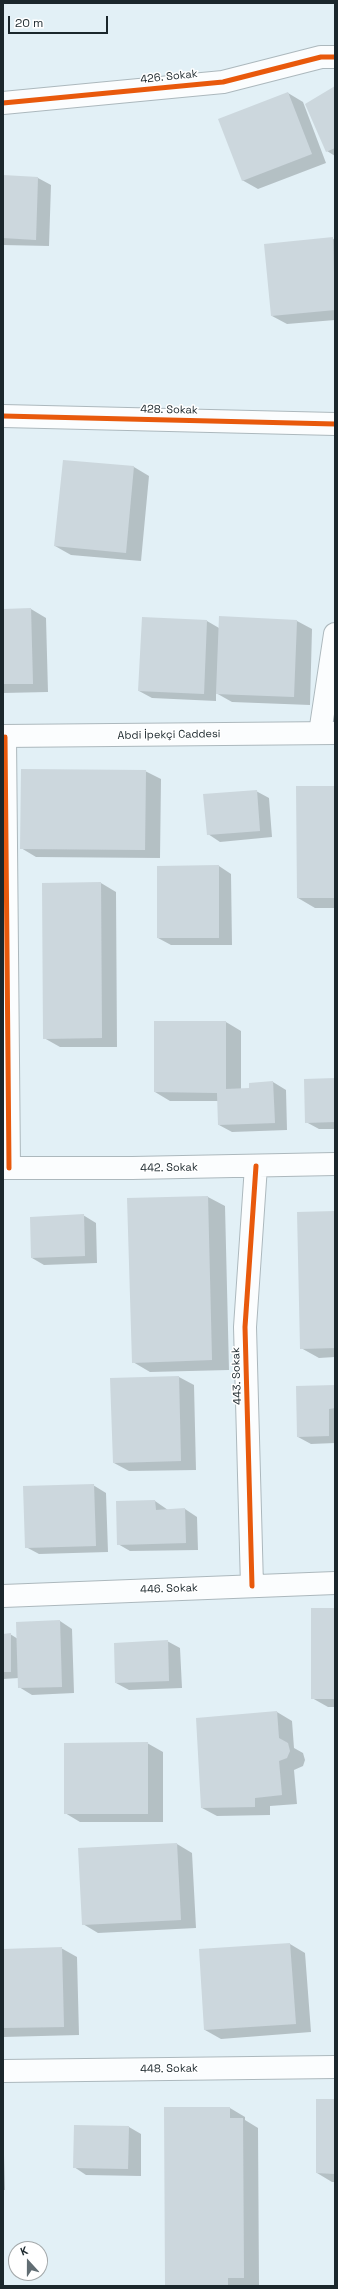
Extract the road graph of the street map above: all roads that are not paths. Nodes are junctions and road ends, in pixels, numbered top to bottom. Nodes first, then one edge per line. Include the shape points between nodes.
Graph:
1 (335, 57) edge
2 (3, 104) edge
3 (3, 416) edge
4 (335, 424) edge
5 (335, 634) edge
6 (327, 733) edge
7 (4, 737) edge
8 (335, 1164) edge
9 (256, 1166) junction
10 (6, 1168) edge
11 (335, 1582) edge
12 (252, 1586) junction
13 (3, 1596) edge
14 (335, 2067) edge
15 (3, 2072) edge

1 - 2 street, 426. Sokak via 321,57 223,82
3 - 4 street, 428. Sokak
5 - 6 street
6 - 7 street, Abdi İpekçi Caddesi
7 - 10 street
8 - 9 street, 442. Sokak
9 - 10 street, 442. Sokak
9 - 12 street, 443. Sokak via 245,1327
11 - 12 street, 446. Sokak
12 - 13 street, 446. Sokak
14 - 15 street, 448. Sokak

